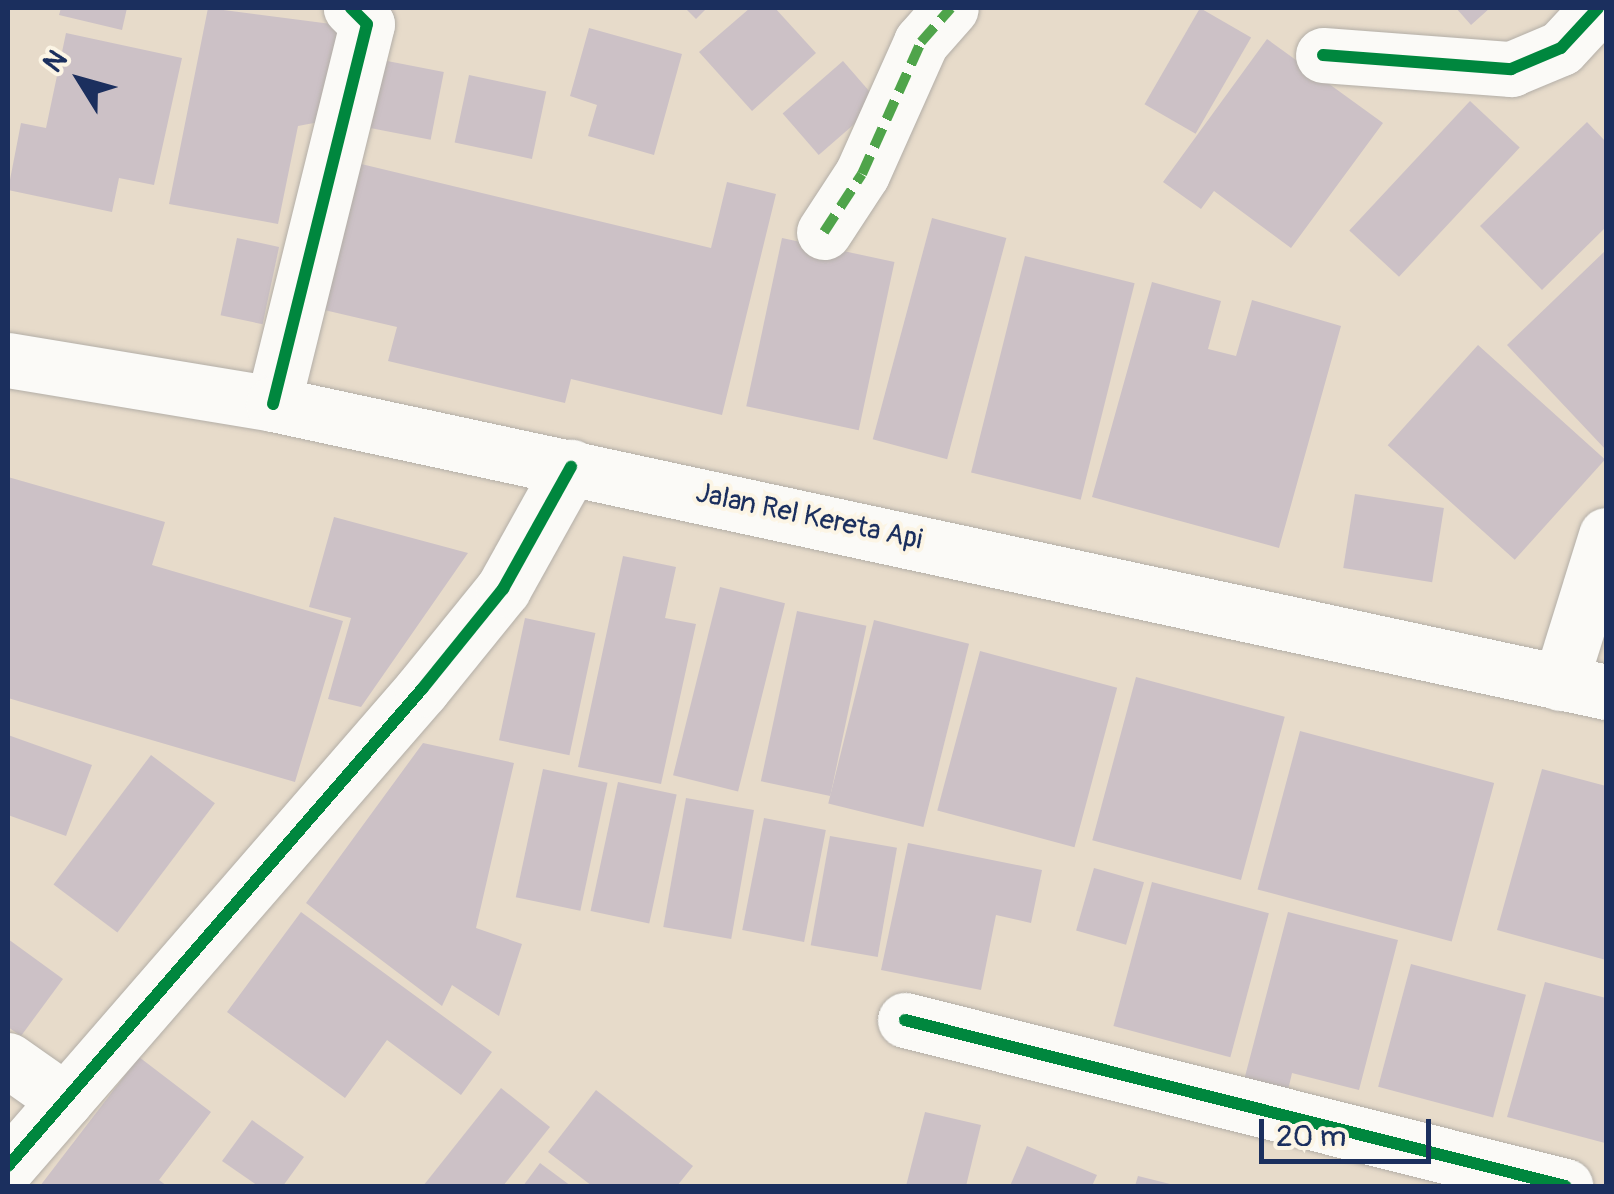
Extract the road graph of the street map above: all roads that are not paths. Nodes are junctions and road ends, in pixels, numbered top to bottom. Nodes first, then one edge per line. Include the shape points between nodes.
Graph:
1 (351, 8) edge
2 (951, 8) edge
3 (1598, 8) edge
4 (1323, 56) dead end
5 (824, 232) dead end
6 (8, 360) edge
7 (273, 404) junction
8 (571, 467) junction
9 (1606, 535) edge
10 (1584, 688) edge
11 (905, 1020) dead end
12 (8, 1060) edge
13 (65, 1100) junction
14 (8, 1166) edge
15 (1565, 1186) edge

1 - 7 street via 366,24
2 - 5 street via 921,42 862,174
3 - 4 street via 1561,48 1511,69
6 - 7 street, Jalan Rel Kereta Api
7 - 8 street, Jalan Rel Kereta Api
8 - 10 street, Jalan Rel Kereta Api
8 - 13 street via 491,603
9 - 10 street
11 - 15 street
12 - 13 street
13 - 14 street

